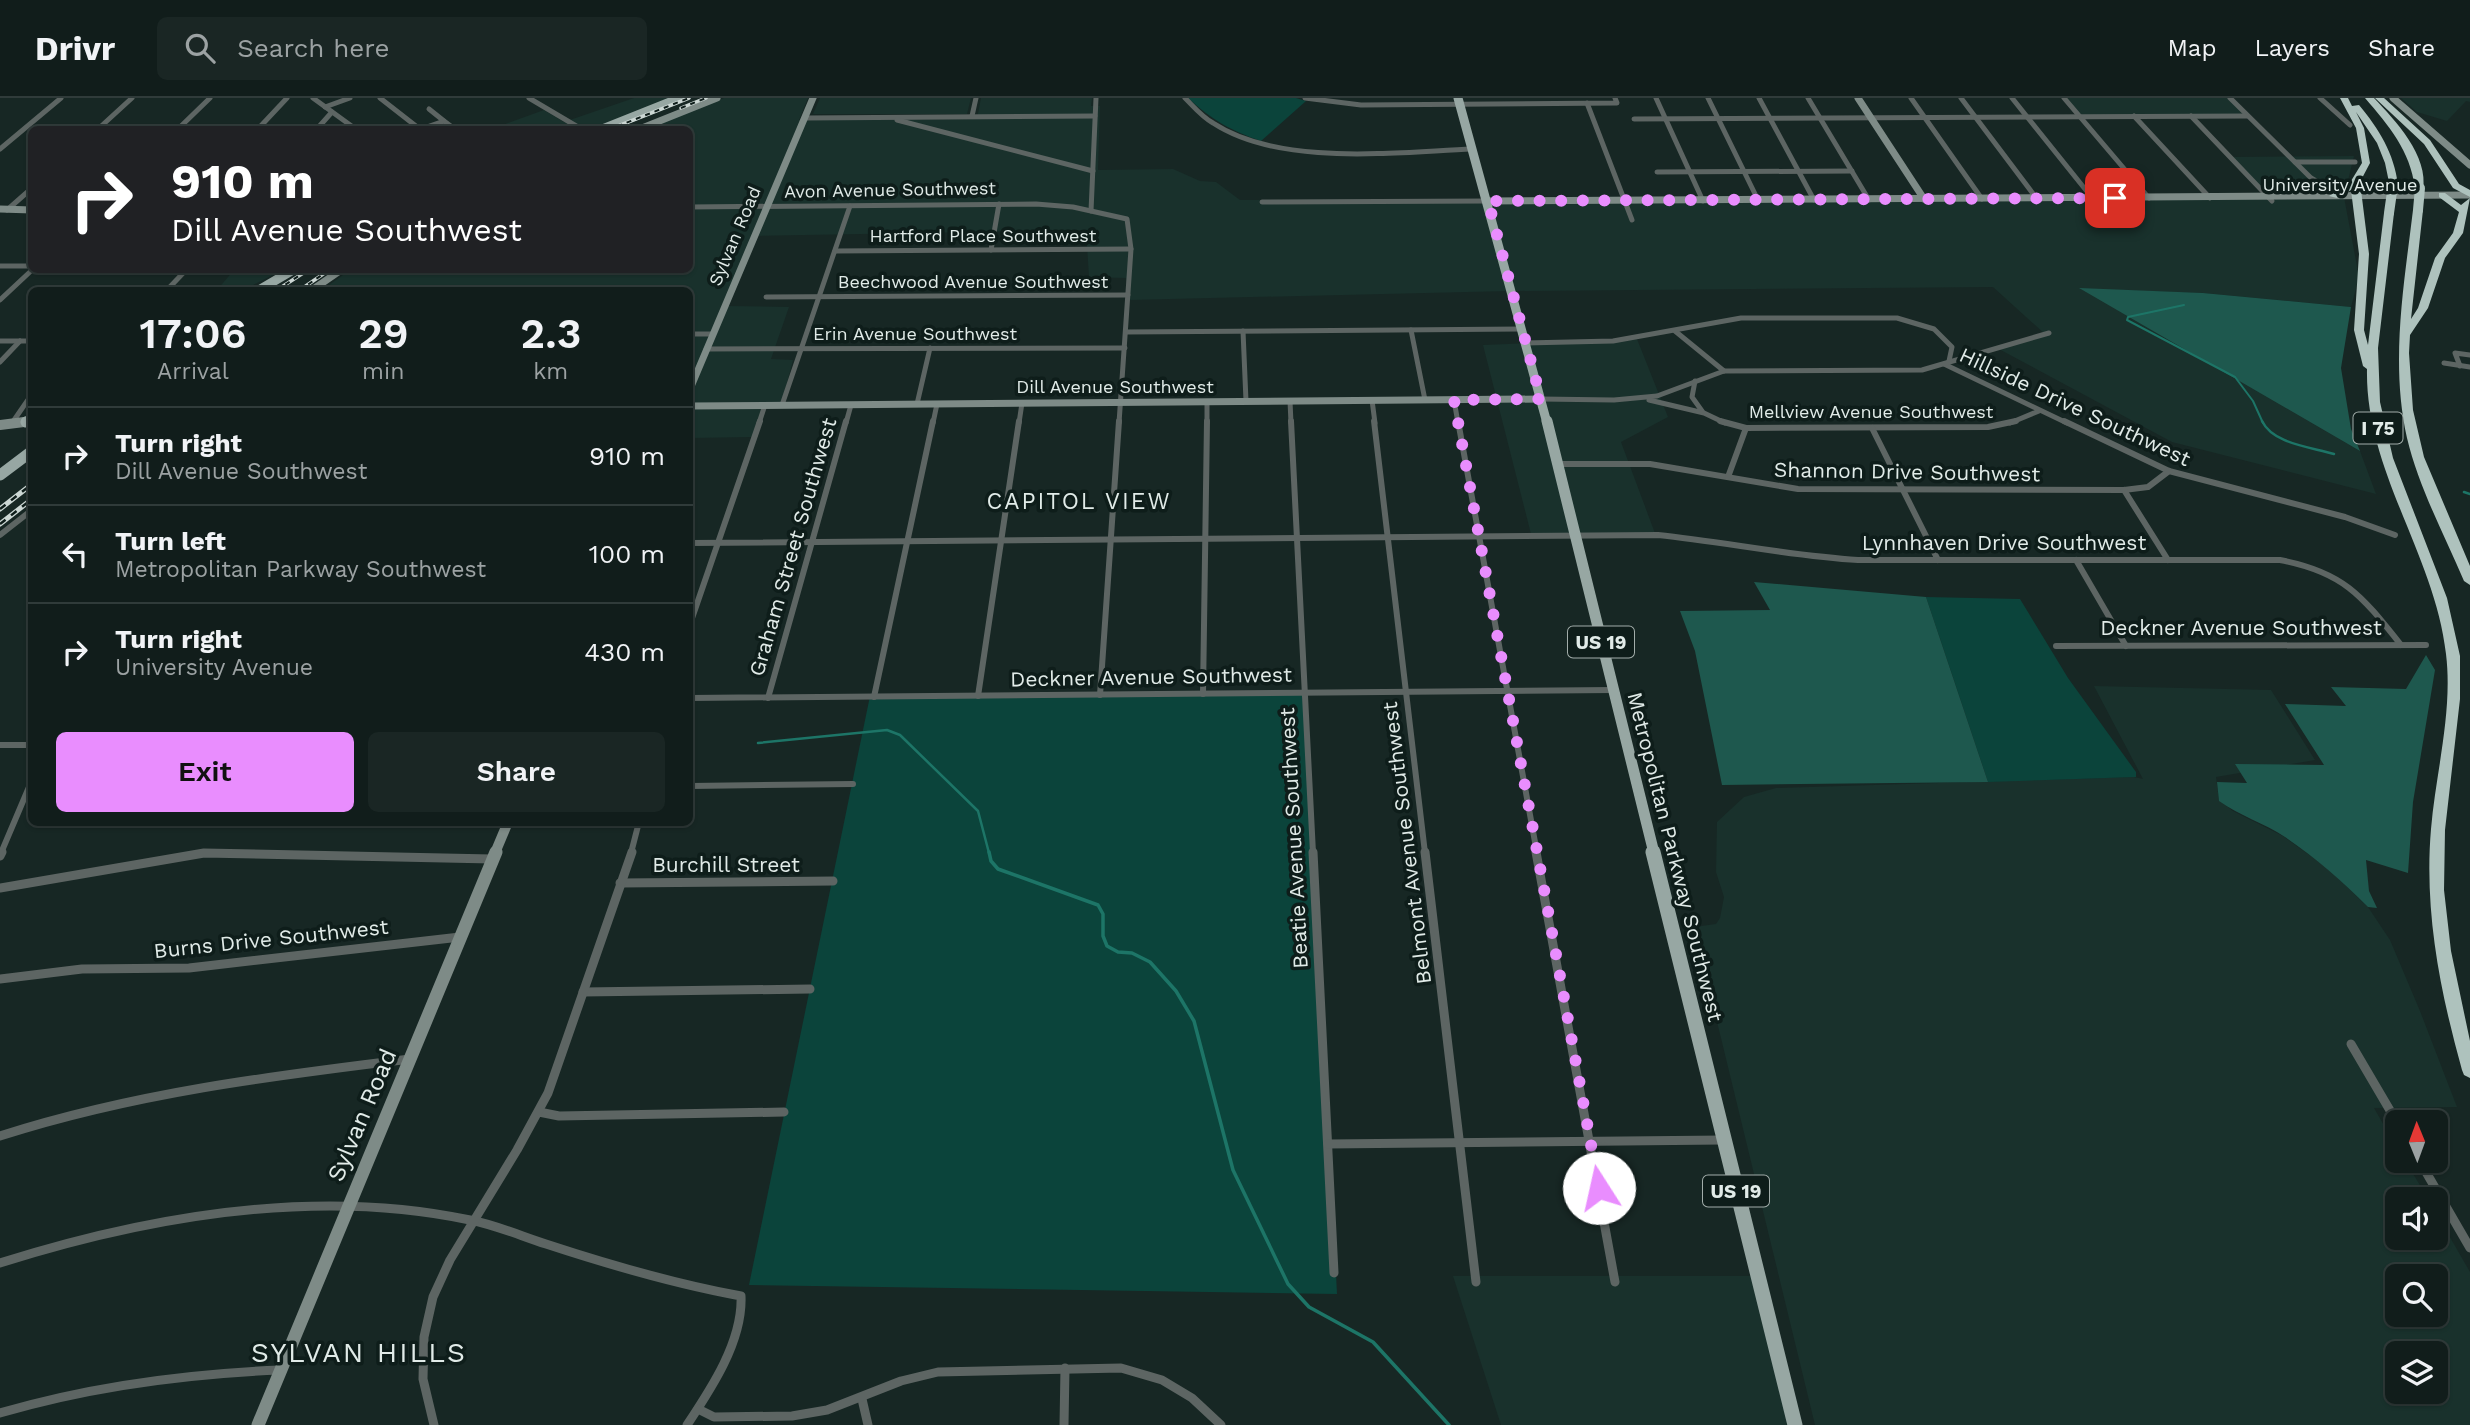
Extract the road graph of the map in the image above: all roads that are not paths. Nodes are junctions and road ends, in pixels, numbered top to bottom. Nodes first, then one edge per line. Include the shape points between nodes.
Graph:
1 (61, 98) edge
2 (132, 98) edge
3 (210, 98) edge
4 (287, 98) edge
5 (313, 98) edge
6 (350, 98) edge
7 (380, 98) edge
8 (528, 98) edge
9 (662, 98) edge
10 (680, 98) edge
11 (717, 98) edge
12 (813, 98) edge
13 (976, 98) edge
14 (1096, 98) edge
15 (1185, 98) edge
16 (1305, 98) edge
17 (1656, 98) edge
18 (1708, 98) edge
19 (1759, 98) edge
20 (1808, 98) edge
21 (1858, 98) edge
22 (1911, 98) edge
23 (1961, 98) edge
24 (2012, 98) edge
25 (2064, 98) edge
26 (2230, 98) edge
27 (2320, 98) edge
28 (2346, 98) edge
29 (2370, 98) edge
30 (2379, 98) edge
31 (2393, 98) edge
32 (1616, 100) edge
33 (1458, 101) edge
34 (671, 102) junction
35 (1587, 103) junction
36 (325, 107) junction
37 (429, 109) dead end
38 (332, 112) junction
39 (1095, 116) junction
40 (2191, 116) junction
41 (2247, 116) junction
42 (888, 117) junction
43 (972, 117) junction
44 (1976, 117) junction
45 (2027, 117) junction
46 (2080, 117) junction
47 (2134, 117) junction
48 (804, 118) junction
49 (1770, 118) junction
50 (1821, 118) junction
51 (1872, 118) junction
52 (1925, 118) junction
53 (1634, 119) dead end
54 (1668, 119) junction
55 (1719, 119) junction
56 (444, 121) junction
57 (2350, 125) dead end
58 (101, 126) edge
59 (181, 126) edge
60 (261, 126) edge
61 (320, 126) edge
62 (351, 126) edge
63 (417, 126) edge
64 (430, 126) edge
65 (451, 126) edge
66 (576, 126) edge
67 (610, 126) edge
68 (647, 126) edge
69 (0, 149) edge
70 (1472, 149) junction
71 (2295, 162) junction
72 (2355, 162) dead end
73 (2470, 165) edge
74 (1093, 171) junction
75 (1744, 171) junction
76 (1799, 171) junction
77 (1852, 171) junction
78 (1657, 172) dead end
79 (1690, 172) junction
80 (2355, 182) junction
81 (2323, 186) dead end
82 (28, 191) edge
83 (2452, 194) junction
84 (2470, 194) edge
85 (2149, 198) junction
86 (2210, 198) junction
87 (1982, 199) junction
88 (2037, 199) junction
89 (2093, 199) junction
90 (2270, 199) junction
91 (2331, 199) junction
92 (2357, 199) junction
93 (1758, 200) junction
94 (1814, 200) junction
95 (1869, 200) junction
96 (1924, 200) junction
97 (1488, 201) junction
98 (1627, 201) junction
99 (1703, 201) junction
100 (2470, 201) edge
101 (1262, 202) dead end
102 (999, 204) junction
103 (850, 206) junction
104 (693, 207) edge
105 (766, 207) junction
106 (4, 209) edge
107 (28, 210) edge
108 (1091, 211) junction
109 (2463, 211) junction
110 (2358, 215) junction
111 (1632, 220) dead end
112 (1131, 249) junction
113 (991, 250) junction
114 (835, 251) junction
115 (0, 266) edge
116 (28, 268) edge
117 (28, 272) edge
118 (183, 273) edge
119 (288, 273) edge
120 (337, 273) edge
121 (170, 287) edge
122 (264, 287) edge
123 (316, 287) edge
124 (1128, 295) junction
125 (819, 297) junction
126 (766, 298) dead end
127 (0, 300) edge
128 (1521, 329) junction
129 (2408, 329) junction
130 (1412, 330) junction
131 (1244, 331) junction
132 (1675, 331) junction
133 (1126, 332) junction
134 (2049, 333) dead end
135 (693, 334) edge
136 (712, 334) junction
137 (0, 341) edge
138 (20, 341) junction
139 (28, 341) edge
140 (1525, 343) junction
141 (802, 348) junction
142 (930, 348) junction
143 (1125, 348) junction
144 (706, 349) junction
145 (2470, 355) edge
146 (0, 362) edge
147 (1946, 363) junction
148 (2444, 363) dead end
149 (2460, 366) junction
150 (2470, 367) edge
151 (1724, 370) junction
152 (1696, 381) junction
153 (2372, 381) junction
154 (693, 382) edge
155 (28, 398) edge
156 (1640, 398) junction
157 (1541, 399) junction
158 (1372, 400) junction
159 (1425, 400) junction
160 (1454, 400) junction
161 (1246, 401) junction
162 (1290, 401) junction
163 (1122, 402) junction
164 (1207, 402) junction
165 (1022, 403) junction
166 (917, 404) junction
167 (937, 404) junction
168 (765, 405) junction
169 (782, 405) junction
170 (851, 405) junction
171 (693, 406) edge
172 (2039, 411) junction
173 (1704, 413) junction
174 (28, 421) edge
175 (12, 423) junction
176 (0, 425) edge
177 (1746, 428) junction
178 (1872, 428) junction
179 (28, 454) edge
180 (1557, 464) junction
181 (2169, 471) junction
182 (0, 475) edge
183 (1728, 477) junction
184 (1903, 491) junction
185 (2124, 491) junction
186 (28, 513) edge
187 (0, 535) edge
188 (2395, 535) dead end
189 (1575, 536) junction
190 (1388, 537) junction
191 (1479, 537) junction
192 (1297, 538) junction
193 (1112, 540) junction
194 (1205, 540) junction
195 (1001, 541) junction
196 (812, 542) junction
197 (907, 542) junction
198 (693, 543) edge
199 (717, 543) junction
200 (1938, 560) junction
201 (2076, 560) junction
202 (2168, 560) junction
203 (2470, 582) edge
204 (693, 615) edge
205 (2401, 645) junction
206 (2426, 645) dead end
207 (2056, 646) dead end
208 (2126, 646) junction
209 (1613, 690) junction
210 (1507, 691) junction
211 (1406, 692) junction
212 (1304, 693) junction
213 (1203, 694) junction
214 (1100, 695) junction
215 (978, 696) junction
216 (874, 697) junction
217 (693, 698) edge
218 (768, 698) junction
219 (0, 745) edge
220 (28, 745) edge
221 (853, 784) dead end
222 (693, 786) edge
223 (28, 790) edge
224 (506, 826) edge
225 (638, 826) edge
226 (0, 856) edge
227 (493, 859) junction
228 (833, 881) dead end
229 (620, 883) junction
230 (0, 888) edge
231 (461, 936) junction
232 (0, 978) edge
233 (810, 989) dead end
234 (583, 992) junction
235 (2351, 1044) dead end
236 (411, 1058) junction
237 (2470, 1070) edge
238 (2390, 1110) edge
239 (539, 1112) junction
240 (784, 1112) dead end
241 (0, 1136) edge
242 (1723, 1140) junction
243 (1590, 1142) junction
244 (1460, 1143) junction
245 (1328, 1144) junction
246 (2427, 1173) edge
247 (348, 1208) junction
248 (471, 1220) junction
249 (2470, 1248) edge
250 (0, 1263) edge
251 (1334, 1273) dead end
252 (1476, 1282) dead end
253 (1615, 1282) dead end
254 (1065, 1368) junction
255 (281, 1370) junction
256 (862, 1399) junction
257 (698, 1409) junction
258 (0, 1413) edge
259 (258, 1425) edge
260 (433, 1425) edge
261 (687, 1425) edge
262 (868, 1425) edge
263 (1064, 1425) edge
264 (1221, 1425) edge
265 (1795, 1425) edge

1 - 69 street
2 - 58 street
3 - 59 street
4 - 60 street
5 - 36 street
6 - 36 street
7 - 63 street
8 - 66 street
9 - 34 street
10 - 34 main road
11 - 68 main road
12 - 48 main road, Sylvan Road
13 - 43 street
14 - 39 street
15 - 70 street via 1230,133 1287,149
16 - 33 street via 1361,105
17 - 54 street
18 - 55 street
19 - 49 street
20 - 50 street
21 - 51 main road
22 - 52 street
23 - 44 street
24 - 45 street
25 - 46 street
26 - 41 street
27 - 57 street
28 - 80 highway via 2365,150 2365,166
28 - 153 highway, I 75, bridge via 2378,135 2388,154 2393,185
29 - 129 highway, I 75, bridge via 2405,142 2420,188
30 - 83 highway via 2427,142
31 - 73 main road
32 - 35 street
33 - 35 street
33 - 70 main road, Metropolitan Parkway Southwest / US 19
34 - 67 main road
35 - 98 street
36 - 38 street
37 - 56 street
38 - 61 street
38 - 62 street
39 - 43 street
39 - 74 street
40 - 41 street
40 - 47 street
40 - 90 street
41 - 71 street
42 - 43 street
42 - 48 street
42 - 74 street
44 - 45 street
44 - 52 street
44 - 88 street
45 - 46 street
45 - 89 street
46 - 47 street
46 - 85 street
47 - 86 street
48 - 105 main road, Sylvan Road
49 - 50 street
49 - 55 street
49 - 76 street
50 - 51 street
50 - 77 street
51 - 52 street
51 - 96 main road
52 - 87 street
53 - 54 street
54 - 55 street
54 - 79 street
55 - 75 street
56 - 64 street
56 - 65 street
70 - 97 main road, Metropolitan Parkway Southwest / US 19
71 - 72 street
71 - 81 street
74 - 108 street
75 - 76 street
75 - 79 street
75 - 93 street
76 - 77 street
76 - 94 street
77 - 95 street
78 - 79 street
79 - 99 street
80 - 91 highway
80 - 92 highway
82 - 106 street
83 - 84 highway
83 - 92 main road, University Avenue
83 - 100 main road, University Avenue
83 - 109 highway
85 - 86 main road, University Avenue
85 - 89 main road, University Avenue
86 - 90 main road, University Avenue
87 - 88 main road, University Avenue
87 - 96 main road, University Avenue
88 - 89 main road, University Avenue
90 - 91 main road, University Avenue
91 - 92 main road, University Avenue
91 - 110 highway
92 - 110 highway
93 - 94 main road, University Avenue
93 - 99 main road, University Avenue
94 - 95 main road, University Avenue
95 - 96 main road, University Avenue
97 - 98 main road, University Avenue
97 - 101 street
97 - 128 main road, Metropolitan Parkway Southwest / US 19
98 - 99 main road, University Avenue
98 - 111 street
100 - 109 highway
102 - 103 street, Avon Avenue Southwest
102 - 108 street, Avon Avenue Southwest
102 - 113 street
103 - 105 street, Avon Avenue Southwest
103 - 114 street
104 - 105 street, Avon Avenue Southwest
105 - 136 main road, Sylvan Road
106 - 107 main road
108 - 112 street, Avon Avenue Southwest via 1127,219
109 - 129 highway via 2463,224 2440,258 2423,308
110 - 153 highway via 2364,254 2360,338
112 - 113 street, Hartford Place Southwest
112 - 124 street
113 - 114 street, Hartford Place Southwest
114 - 125 street
115 - 116 street
117 - 127 street
118 - 121 street
119 - 122 main road
120 - 123 main road
124 - 125 street, Beechwood Avenue Southwest
124 - 133 street
125 - 126 street, Beechwood Avenue Southwest
125 - 141 street
128 - 130 street
128 - 140 main road, Metropolitan Parkway Southwest / US 19
129 - 203 highway, I 75 via 2404,377 2413,438
130 - 131 street
130 - 159 street
131 - 133 street
131 - 161 street
132 - 140 street via 1613,341
132 - 147 street via 1741,318 1897,318 1943,335 1952,347
132 - 151 street
133 - 143 street
134 - 147 street
135 - 136 street
136 - 144 main road, Sylvan Road
137 - 138 street
138 - 139 street
138 - 146 street
140 - 157 main road, Metropolitan Parkway Southwest / US 19
141 - 142 street, Erin Avenue Southwest
141 - 144 street, Erin Avenue Southwest
141 - 169 street
142 - 143 street, Erin Avenue Southwest
142 - 166 street
143 - 163 street
144 - 154 main road, Sylvan Road
145 - 149 street via 2455,354
147 - 151 street via 1922,370
147 - 172 street, Hillside Drive Southwest
148 - 149 street
149 - 150 street
151 - 152 street
152 - 156 street via 1672,392
152 - 173 street via 1692,397
153 - 237 highway, I 75 via 2386,455 2436,587 2451,643 2455,681 2438,830 2437,888 2448,981
155 - 175 street
156 - 157 street
156 - 173 street, Mellview Avenue Southwest
157 - 160 main road, Dill Avenue Southwest
157 - 180 main road, Metropolitan Parkway Southwest / US 19
158 - 159 main road, Dill Avenue Southwest
158 - 162 main road, Dill Avenue Southwest
158 - 190 street, Belmont Avenue Southwest
159 - 160 main road, Dill Avenue Southwest
160 - 191 street
161 - 162 main road, Dill Avenue Southwest
161 - 164 main road, Dill Avenue Southwest
162 - 192 street, Beatie Avenue Southwest
163 - 164 main road, Dill Avenue Southwest
163 - 165 main road, Dill Avenue Southwest
163 - 193 street
164 - 194 street
165 - 167 main road, Dill Avenue Southwest
165 - 195 street
166 - 167 main road, Dill Avenue Southwest
166 - 170 main road, Dill Avenue Southwest
167 - 197 street
168 - 169 main road, Dill Avenue Southwest
168 - 171 main road, Dill Avenue Southwest
168 - 199 street
169 - 170 main road, Dill Avenue Southwest
170 - 196 street, Graham Street Southwest
172 - 178 street, Mellview Avenue Southwest via 1988,427
172 - 181 street, Hillside Drive Southwest
173 - 177 street, Mellview Avenue Southwest
174 - 175 main road
175 - 176 main road
177 - 178 street, Mellview Avenue Southwest
177 - 183 street
178 - 184 street
179 - 182 main road
180 - 183 street, Shannon Drive Southwest via 1650,464
180 - 189 main road, Metropolitan Parkway Southwest / US 19
181 - 185 street, Shannon Drive Southwest via 2148,487
181 - 188 street, Hillside Drive Southwest via 2345,517
183 - 184 street, Shannon Drive Southwest via 1798,489
184 - 185 street, Shannon Drive Southwest
184 - 200 street
185 - 202 street
186 - 187 street
189 - 191 street, Lynnhaven Drive Southwest
189 - 200 street, Lynnhaven Drive Southwest via 1679,536 1811,558
189 - 209 main road, Metropolitan Parkway Southwest / US 19
190 - 191 street, Lynnhaven Drive Southwest
190 - 192 street, Lynnhaven Drive Southwest
190 - 211 street, Belmont Avenue Southwest
191 - 210 street
192 - 194 street, Lynnhaven Drive Southwest
192 - 212 street, Beatie Avenue Southwest
193 - 194 street, Lynnhaven Drive Southwest
193 - 195 street, Lynnhaven Drive Southwest
193 - 214 street
194 - 213 street
195 - 197 street, Lynnhaven Drive Southwest
195 - 215 street
196 - 197 street, Lynnhaven Drive Southwest
196 - 199 street, Lynnhaven Drive Southwest
196 - 218 street, Graham Street Southwest
197 - 216 street
198 - 199 street, Lynnhaven Drive Southwest
199 - 204 street
200 - 201 street, Lynnhaven Drive Southwest
201 - 202 street, Lynnhaven Drive Southwest
201 - 208 street
202 - 205 street, Lynnhaven Drive Southwest via 2280,560 2315,567 2358,592
205 - 206 street, Deckner Avenue Southwest
205 - 208 street, Deckner Avenue Southwest
207 - 208 street, Deckner Avenue Southwest
209 - 210 street, Deckner Avenue Southwest
209 - 242 main road, Metropolitan Parkway Southwest / US 19
210 - 211 street, Deckner Avenue Southwest
210 - 243 street
211 - 212 street, Deckner Avenue Southwest
211 - 244 street, Belmont Avenue Southwest
212 - 213 street, Deckner Avenue Southwest
212 - 245 street, Beatie Avenue Southwest
213 - 214 street, Deckner Avenue Southwest
214 - 215 street, Deckner Avenue Southwest
215 - 216 street, Deckner Avenue Southwest
216 - 218 street, Deckner Avenue Southwest
217 - 218 street, Deckner Avenue Southwest
219 - 220 street
221 - 222 street
223 - 226 street
224 - 227 main road, Sylvan Road
225 - 229 street
227 - 230 street via 204,853
227 - 231 main road, Sylvan Road
228 - 229 street, Burchill Street
229 - 234 street
231 - 232 street, Burns Drive Southwest via 189,968 82,969
231 - 236 main road, Sylvan Road
233 - 234 street
234 - 239 street
235 - 238 street
236 - 241 street via 140,1096
236 - 247 main road, Sylvan Road
239 - 240 street via 559,1116
239 - 248 street
242 - 243 street
242 - 265 main road, Metropolitan Parkway Southwest / US 19
243 - 244 street
243 - 253 street
244 - 245 street
244 - 252 street, Belmont Avenue Southwest
245 - 251 street, Beatie Avenue Southwest
246 - 249 street
247 - 248 street via 412,1209
247 - 250 street via 250,1211 130,1227
247 - 255 main road, Sylvan Road
248 - 257 street via 640,1273 741,1296 743,1304 730,1347
248 - 260 street via 448,1258 423,1334 422,1372
254 - 256 street via 938,1372 901,1381
254 - 263 street
254 - 264 street via 1121,1368 1162,1380 1192,1398
255 - 258 street via 99,1387
255 - 259 main road, Sylvan Road
256 - 257 street via 792,1416 714,1417
256 - 262 street
257 - 261 street

